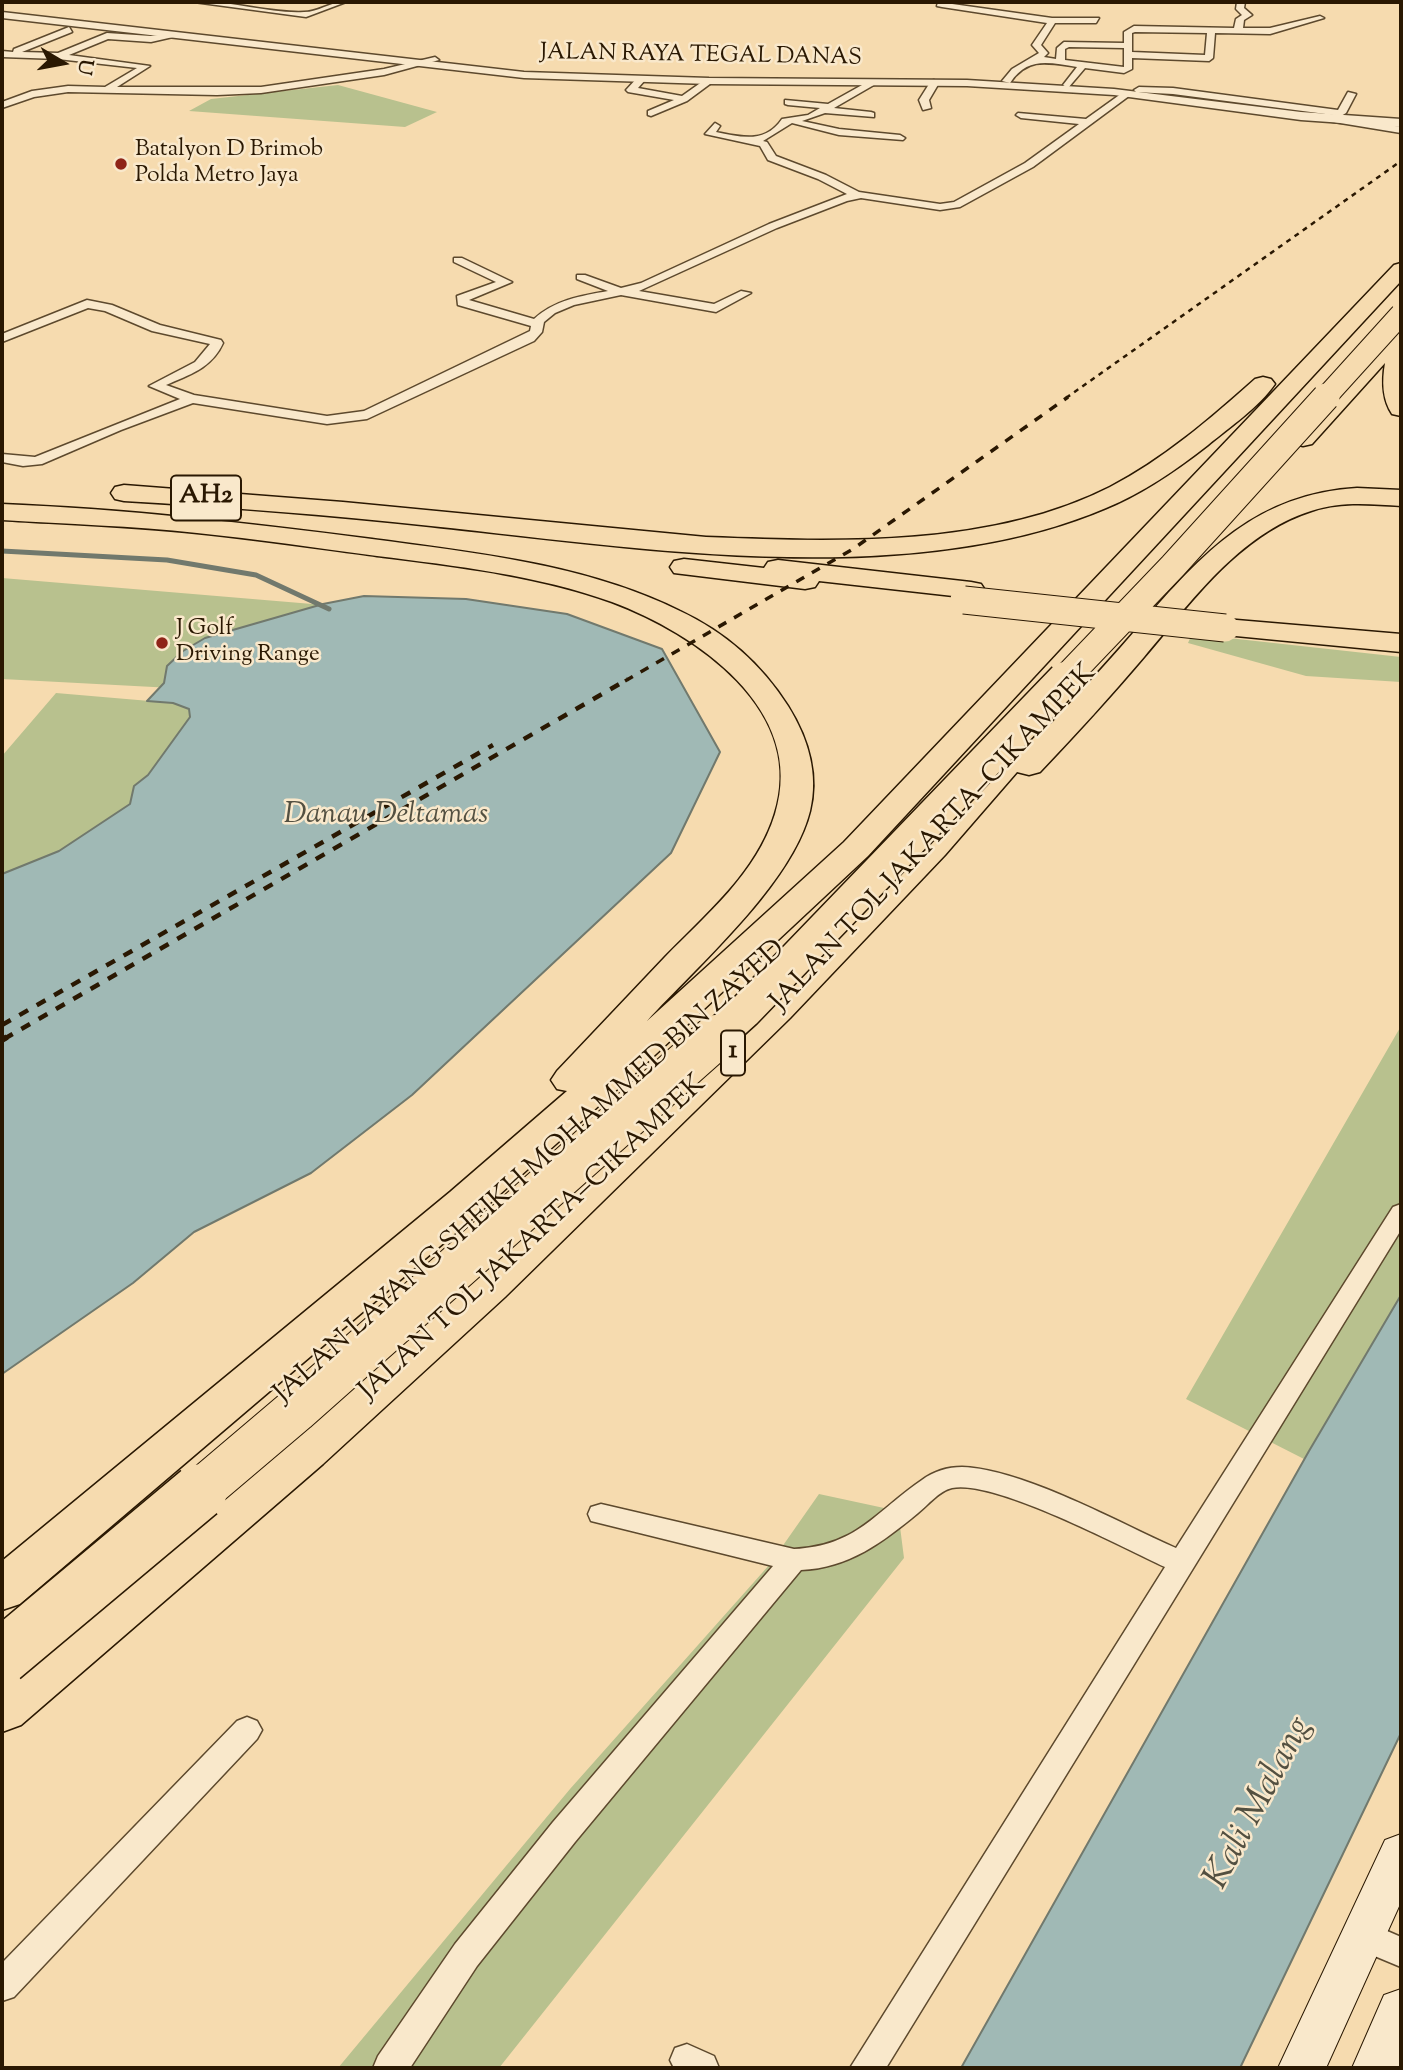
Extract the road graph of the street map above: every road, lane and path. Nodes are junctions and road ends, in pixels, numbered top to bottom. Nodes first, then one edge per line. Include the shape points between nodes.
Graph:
1 (198, 2) edge
2 (342, 2) edge
3 (942, 2) edge
4 (1241, 2) edge
5 (1077, 11) dead end
6 (2, 15) edge
7 (1320, 18) dead end
8 (1064, 20) junction
9 (1096, 20) dead end
10 (1052, 21) junction
11 (69, 30) dead end
12 (1238, 30) junction
13 (1211, 31) junction
14 (1269, 31) junction
15 (1291, 34) dead end
16 (170, 35) junction
17 (1128, 50) junction
18 (5, 54) edge
19 (58, 56) junction
20 (1038, 59) junction
21 (435, 60) junction
22 (1060, 62) junction
23 (422, 65) junction
24 (1082, 66) junction
25 (641, 79) junction
26 (709, 81) junction
27 (1007, 81) junction
28 (874, 82) junction
29 (934, 83) junction
30 (1068, 85) junction
31 (108, 89) junction
32 (12, 91) dead end
33 (1134, 92) junction
34 (32, 94) junction
35 (1351, 94) dead end
36 (684, 99) junction
37 (788, 102) dead end
38 (2, 106) edge
39 (826, 108) junction
40 (926, 108) dead end
41 (651, 113) dead end
42 (1341, 113) junction
43 (871, 115) dead end
44 (1021, 115) dead end
45 (1325, 118) junction
46 (1401, 120) edge
47 (785, 121) junction
48 (1087, 122) junction
49 (715, 126) dead end
50 (1401, 130) edge
51 (900, 138) dead end
52 (753, 142) junction
53 (857, 195) junction
54 (458, 260) dead end
55 (581, 276) dead end
56 (1399, 278) edge
57 (620, 291) junction
58 (746, 293) dead end
59 (1401, 314) edge
60 (538, 324) junction
61 (1401, 332) edge
62 (2, 338) edge
63 (1401, 350) edge
64 (192, 399) junction
65 (1401, 409) edge
66 (2, 458) edge
67 (95, 491) dead end
68 (10, 496) edge
69 (1401, 498) edge
70 (408, 520) junction
71 (967, 595) junction
72 (1226, 624) junction
73 (1401, 633) edge
74 (1401, 643) edge
75 (933, 848) junction
76 (1401, 1212) edge
77 (426, 1235) junction
78 (601, 1514) dead end
79 (794, 1560) junction
80 (1180, 1562) junction
81 (2, 1590) edge
82 (2, 1625) edge
83 (2, 1657) edge
84 (2, 1709) edge
85 (247, 1730) dead end
86 (1401, 1854) edge
87 (1382, 1944) edge
88 (2, 1986) edge
89 (1401, 2011) edge
90 (390, 2068) edge
91 (867, 2068) edge
92 (1303, 2068) edge
93 (1376, 2068) edge

1 - 2 street via 306,15
3 - 10 street via 971,11
4 - 12 street via 1240,9 1248,15 1238,21
5 - 8 street
6 - 16 street, JALAN RAYA TEGAL DANAS
6 - 21 street, JALAN RAYA TEGAL DANAS
7 - 14 street
8 - 9 street
8 - 10 street
10 - 20 street via 1035,45 1044,53
11 - 18 street
12 - 13 street
12 - 14 street
13 - 17 street via 1134,29 1128,32
13 - 17 street via 1209,58
14 - 15 street
16 - 19 street via 107,36
16 - 23 street, JALAN RAYA TEGAL DANAS
17 - 22 street via 1067,44 1061,48
17 - 24 street via 1128,69
18 - 19 street
19 - 31 street via 146,66
20 - 22 street
20 - 27 street via 1020,66
21 - 23 street
21 - 27 street, JALAN RAYA TEGAL DANAS via 569,72
22 - 24 street
23 - 25 street, JALAN RAYA TEGAL DANAS
23 - 31 street via 240,92
24 - 30 street
25 - 26 street, JALAN RAYA TEGAL DANAS
25 - 36 street via 631,90
26 - 28 street, JALAN RAYA TEGAL DANAS
26 - 36 street
27 - 30 street, JALAN RAYA TEGAL DANAS
28 - 29 street, JALAN RAYA TEGAL DANAS
28 - 39 street
29 - 33 street, JALAN RAYA TEGAL DANAS
29 - 40 street via 924,100
30 - 33 street, JALAN RAYA TEGAL DANAS
31 - 34 street
32 - 34 street
33 - 42 street via 1164,90
33 - 45 street, JALAN RAYA TEGAL DANAS
33 - 46 street, JALAN RAYA TEGAL DANAS
33 - 48 street
34 - 38 street
35 - 42 street
36 - 41 street
37 - 39 street
39 - 43 street
39 - 47 street via 811,117
42 - 46 street
44 - 48 street
45 - 46 street, JALAN RAYA TEGAL DANAS
45 - 50 street
47 - 51 street
47 - 52 street
48 - 53 street via 1006,179 956,205 940,207
49 - 52 street via 710,134
52 - 53 street via 766,145 772,158
53 - 57 street via 773,226 645,286
54 - 60 street via 506,282 462,302
55 - 57 street
56 - 70 highway via 1336,313 1242,403 1165,466 1093,504 1026,525 908,543 761,547
56 - 77 highway, JALAN TOL JAKARTA–CIKAMPEK via 856,849 627,1060
56 - 82 highway, JALAN LAYANG SHEIKH MOHAMMED BIN ZAYED / 1 via 1244,469 889,846 709,1020 270,1406
57 - 58 street via 716,308
57 - 60 street via 570,302 545,314
59 - 83 highway, JALAN LAYANG SHEIKH MOHAMMED BIN ZAYED / 1, bridge via 1173,566 745,1011 296,1410
60 - 64 street via 530,338 381,410 351,419 315,418
61 - 75 highway, JALAN TOL JAKARTA–CIKAMPEK / 1
62 - 64 street via 87,304 156,328 214,341 216,347 201,365 155,386
63 - 65 highway via 1395,387
64 - 66 street via 37,461
67 - 70 highway, AH2 via 229,499
68 - 70 highway, AH2
68 - 71 highway
68 - 77 highway via 468,561 570,581 646,606 707,638 769,697 789,732 796,769 794,810 779,846 727,912
69 - 75 highway via 1322,500 1288,510 1242,538 1202,572 979,818
70 - 71 highway
71 - 72 highway, bridge
72 - 73 highway
72 - 74 highway
75 - 84 highway, JALAN TOL JAKARTA–CIKAMPEK / 1 via 777,1010 489,1286 306,1451
76 - 80 street
77 - 81 highway, JALAN TOL JAKARTA–CIKAMPEK
78 - 79 street
79 - 80 street via 820,1559 850,1550 927,1489 945,1479 972,1479 1023,1491
79 - 90 street via 466,1955
80 - 91 street
85 - 88 street
86 - 87 main road
87 - 92 main road
89 - 93 main road

